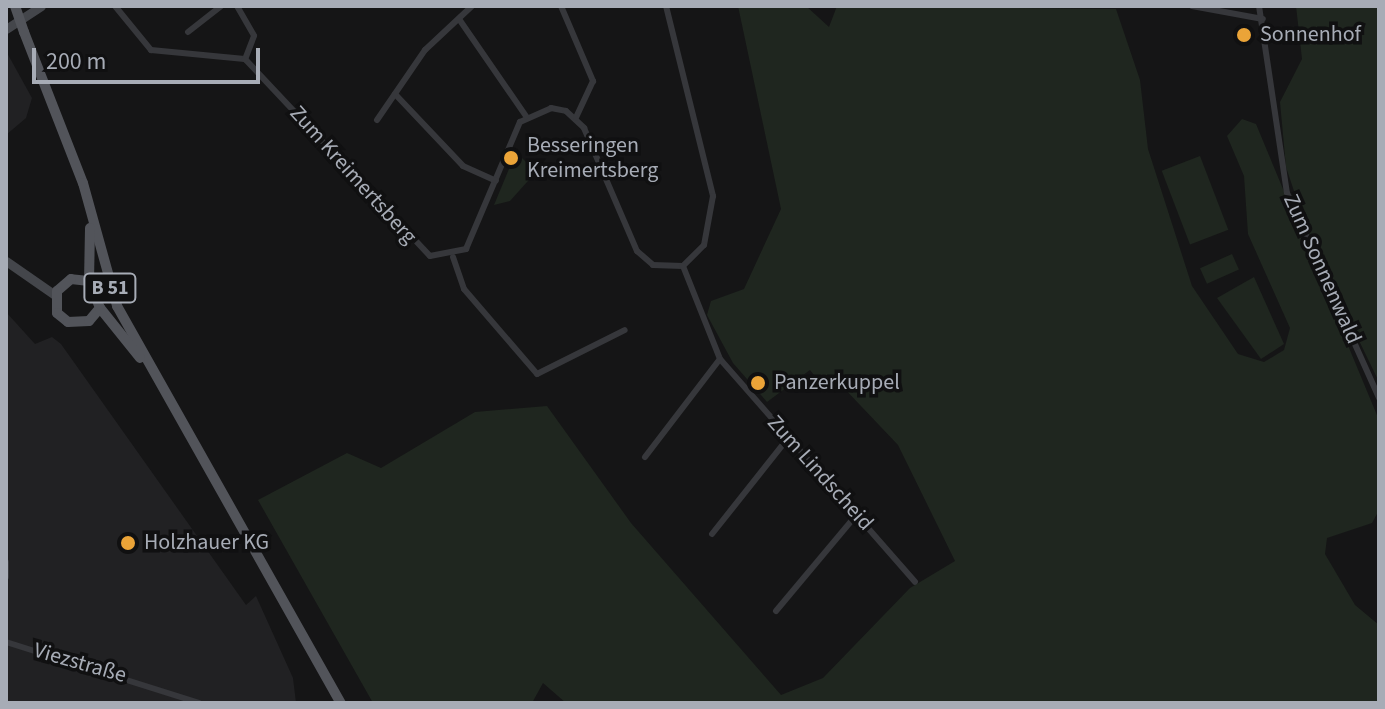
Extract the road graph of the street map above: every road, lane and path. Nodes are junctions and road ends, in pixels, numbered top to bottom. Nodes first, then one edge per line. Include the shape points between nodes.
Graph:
1 (15, 6) edge
2 (41, 6) edge
3 (115, 6) edge
4 (221, 6) edge
5 (237, 6) edge
6 (472, 6) edge
7 (561, 6) edge
8 (666, 6) edge
9 (1193, 6) edge
10 (1259, 6) edge
11 (459, 19) junction
12 (1263, 19) junction
13 (6, 29) edge
14 (188, 32) dead end
15 (245, 59) junction
16 (395, 94) junction
17 (526, 116) junction
18 (576, 117) junction
19 (377, 120) dead end
20 (496, 181) junction
21 (86, 194) junction
22 (453, 257) junction
23 (6, 261) edge
24 (683, 266) junction
25 (34, 275) junction
26 (84, 279) junction
27 (62, 284) junction
28 (55, 295) junction
29 (100, 308) junction
30 (89, 321) junction
31 (625, 330) dead end
32 (128, 345) junction
33 (720, 359) junction
34 (154, 375) junction
35 (1379, 398) edge
36 (788, 438) junction
37 (645, 457) dead end
38 (857, 514) junction
39 (712, 534) dead end
40 (6, 562) edge
41 (6, 577) edge
42 (915, 582) dead end
43 (776, 611) dead end
44 (6, 642) edge
45 (325, 673) junction
46 (199, 703) edge
47 (335, 703) edge
48 (341, 703) edge

1 - 21 main road, B 51, bridge
2 - 13 main road
3 - 15 street via 151,50
4 - 14 street
5 - 15 street via 254,36
6 - 11 street
7 - 18 street via 593,81
8 - 24 street via 713,196 704,245
9 - 12 street
10 - 12 street, Zum Sonnenwald
11 - 16 street via 425,50
11 - 17 street
12 - 35 street, Zum Sonnenwald via 1287,193
15 - 22 street, Zum Kreimertsberg via 415,246
16 - 19 street
16 - 20 street via 463,166
17 - 18 street via 551,108
17 - 20 street
18 - 24 street via 637,251 653,265
20 - 22 street via 474,239
21 - 26 main road, B 51 via 90,247
21 - 34 main road, B 51 via 110,286
22 - 31 street via 464,289 537,374
23 - 25 main road
24 - 33 street, Zum Lindscheid
25 - 27 main road
25 - 28 main road
26 - 27 main road
26 - 29 main road
27 - 28 main road
28 - 30 main road via 62,319
29 - 30 main road
29 - 32 main road, B 51
30 - 32 main road, B 51
32 - 34 main road, B 51
33 - 36 street, Zum Lindscheid
33 - 37 street
34 - 45 main road, B 51
36 - 38 street, Zum Lindscheid
36 - 39 street
38 - 42 street, Zum Lindscheid
38 - 43 street
40 - 41 street
44 - 46 street, Viezstraße
45 - 47 street
45 - 48 main road, B 51

